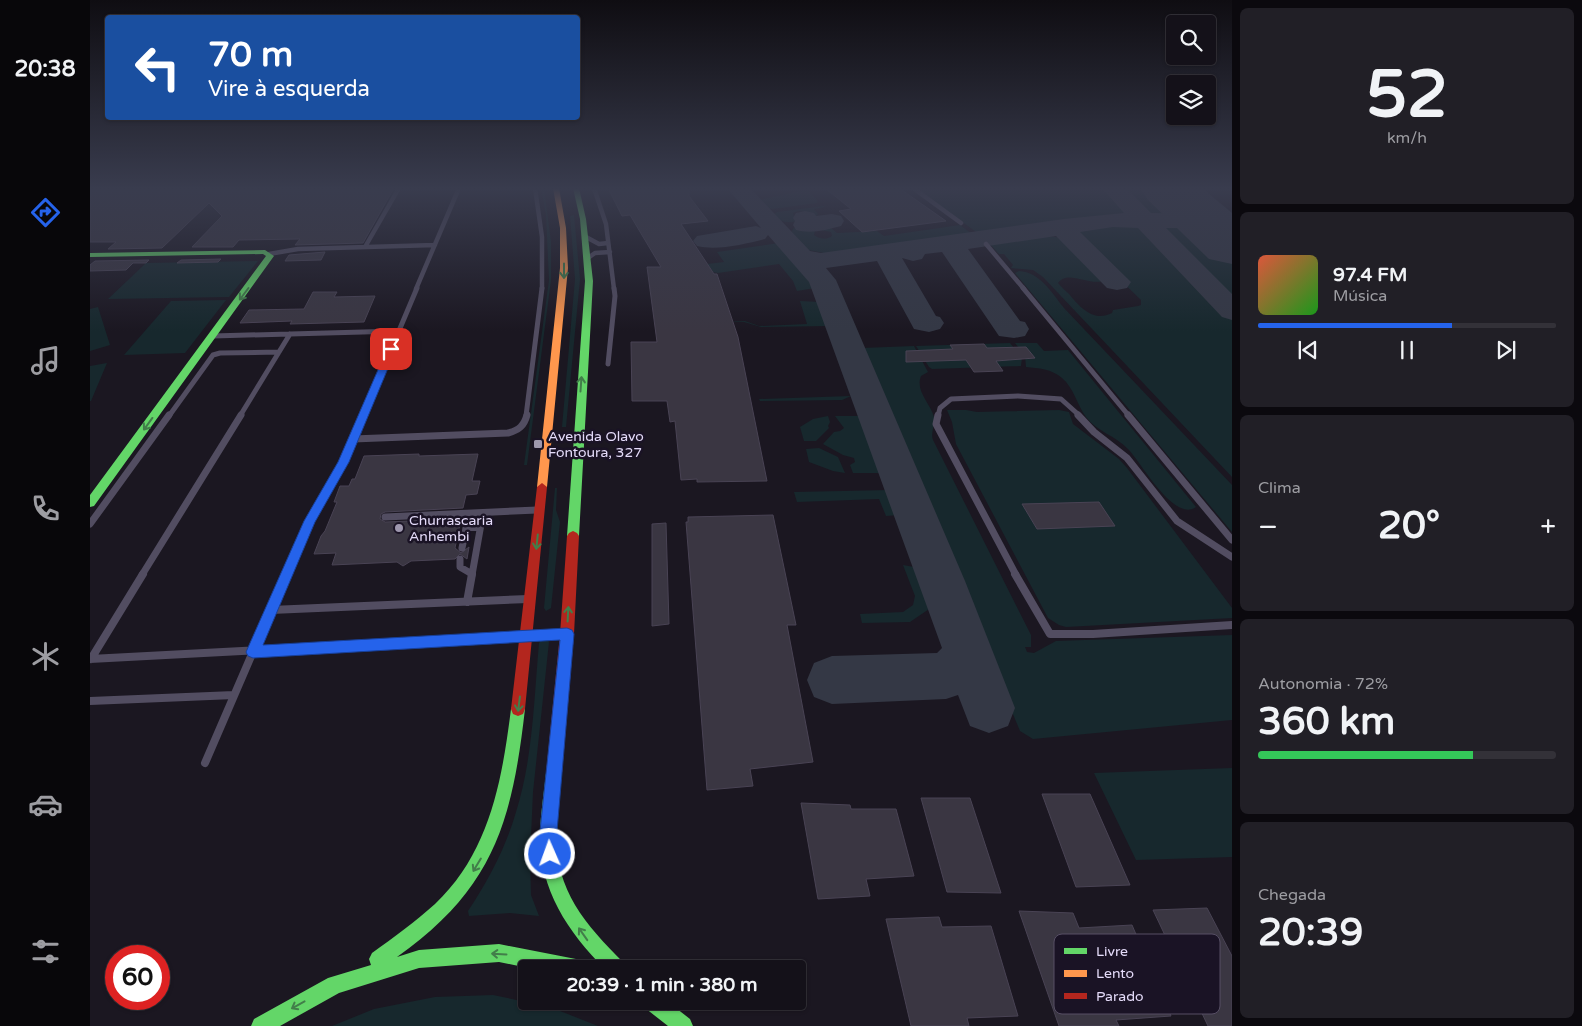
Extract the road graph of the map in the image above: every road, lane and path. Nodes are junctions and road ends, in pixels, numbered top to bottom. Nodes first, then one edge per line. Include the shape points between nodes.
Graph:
1 (371, 236) edge
2 (439, 236) edge
3 (543, 236) edge
4 (563, 236) edge
5 (607, 236) edge
6 (586, 237) joint
7 (608, 243) junction
8 (986, 244) dead end
9 (435, 245) junction
10 (365, 247) junction
11 (610, 252) junction
12 (268, 254) junction
13 (90, 255) edge
14 (588, 258) junction
15 (399, 331) junction
16 (290, 334) junction
17 (213, 336) junction
18 (279, 352) junction
19 (608, 364) dead end
20 (353, 440) junction
21 (545, 459) junction
22 (567, 462) junction
23 (542, 488) junction
24 (575, 491) junction
25 (90, 503) edge
26 (540, 510) junction
27 (483, 512) junction
28 (385, 517) dead end
29 (90, 524) edge
30 (480, 526) junction
31 (1232, 540) edge
32 (462, 548) dead end
33 (1232, 557) edge
34 (460, 559) dead end
35 (472, 574) junction
36 (530, 599) junction
37 (467, 602) junction
38 (271, 610) junction
39 (1232, 625) edge
40 (567, 634) junction
41 (527, 636) junction
42 (253, 652) junction
43 (90, 659) edge
44 (234, 694) junction
45 (90, 701) edge
46 (205, 763) dead end
47 (535, 960) edge
48 (608, 960) edge
49 (335, 985) junction
50 (663, 1010) edge
51 (262, 1026) edge
52 (683, 1026) edge

1 - 10 lane
2 - 9 lane
3 - 20 lane via 542,308 524,425 508,433
4 -> 21 main road via 564,278
5 - 7 lane
6 - 7 lane via 599,244
6 - 14 main road
7 - 11 lane
8 - 31 lane
9 - 10 lane
9 - 15 lane
10 - 12 lane via 298,249
11 - 14 lane via 595,253
11 - 19 lane via 615,296
12 - 13 main road
12 -> 17 main road via 269,260
22 -> 14 main road via 589,281
15 - 16 lane
15 - 20 lane
16 - 17 lane
16 - 18 lane
17 -> 25 main road
18 - 29 lane via 213,355
18 - 43 lane
20 - 38 lane via 314,512
21 - 22 main road
21 - 23 main road
22 - 24 main road
23 - 24 main road via 560,484
23 - 26 main road
40 -> 24 main road
26 - 27 lane
26 -> 36 main road
27 - 28 lane
27 - 30 lane
30 - 32 lane via 466,528
30 - 35 lane
33 - 39 lane via 1177,521 1127,458 1094,432 1061,399 1018,396 951,399 940,408 936,424 1050,634
34 - 35 lane via 460,567
35 - 37 lane
36 - 37 lane
36 - 41 main road
37 - 38 lane
38 - 42 lane
40 - 41 lane
48 -> 40 main road via 588,941 562,904 552,871 548,831
41 - 42 lane
41 -> 49 main road via 508,786 486,850 455,896 437,914 398,948
42 - 43 lane
42 - 44 lane
44 - 45 lane
44 - 46 lane
47 -> 49 main road via 499,953 419,959
49 -> 51 main road
50 - 52 main road

